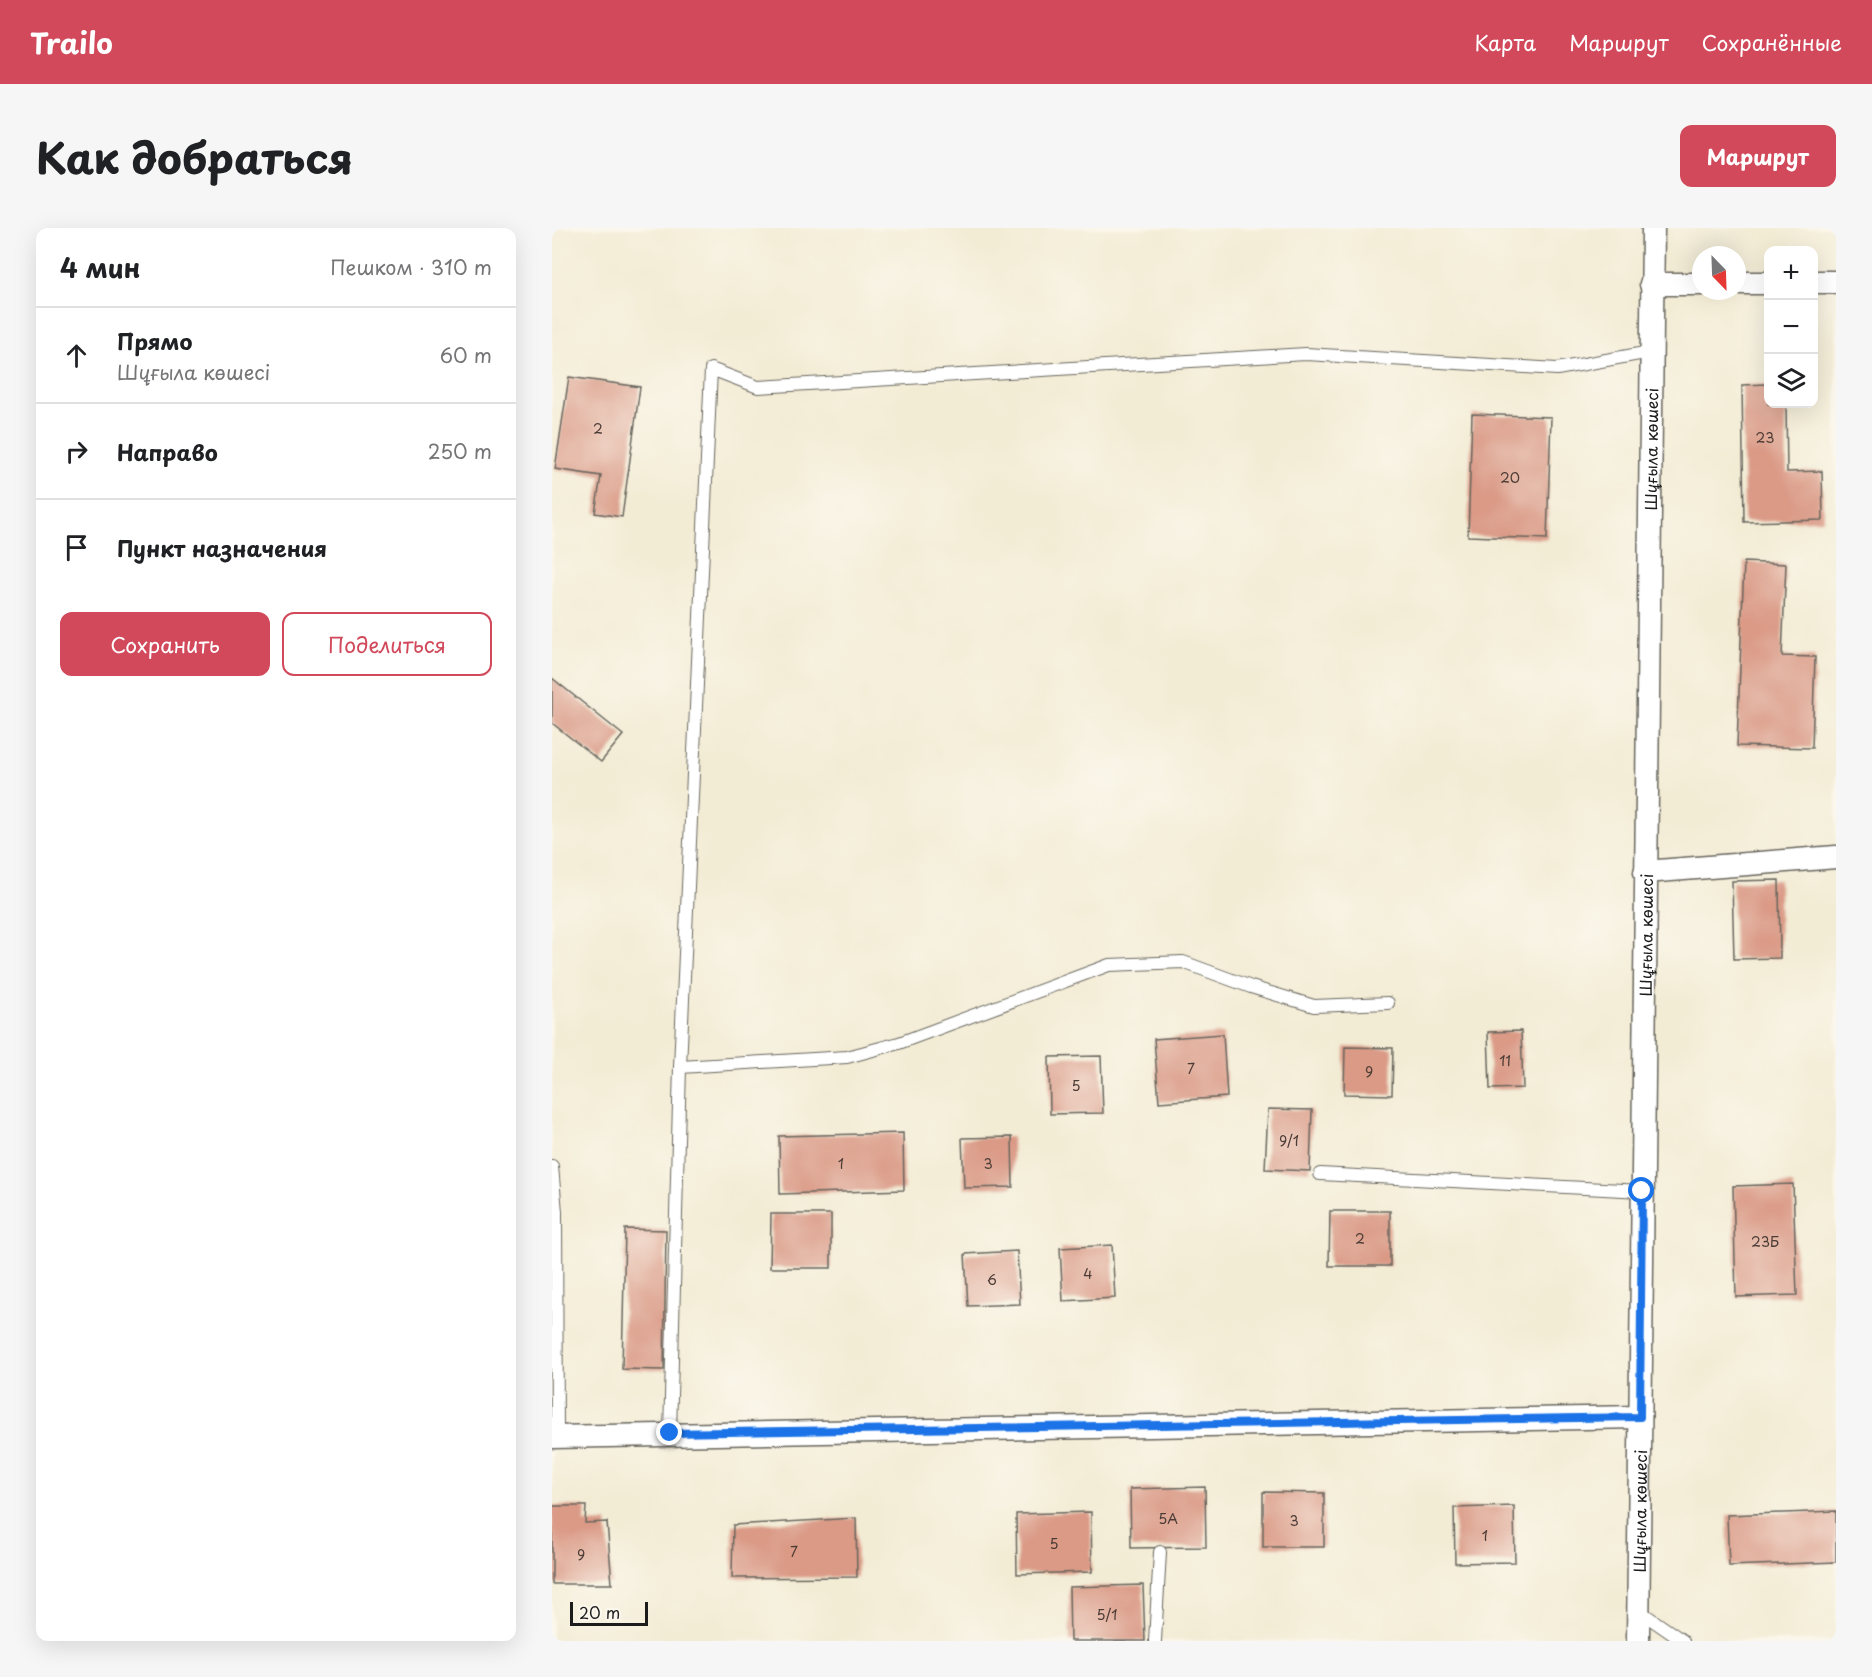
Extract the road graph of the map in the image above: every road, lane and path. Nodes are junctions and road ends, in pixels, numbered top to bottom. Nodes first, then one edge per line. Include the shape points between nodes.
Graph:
1 (1653, 228) edge
2 (1818, 282) edge
3 (1836, 282) edge
4 (1746, 283) edge
5 (1764, 283) edge
6 (1651, 284) junction
7 (1692, 284) edge
8 (1650, 352) junction
9 (1836, 857) edge
10 (1645, 872) junction
11 (1388, 1004) dead end
12 (680, 1067) junction
13 (552, 1166) edge
14 (1320, 1174) dead end
15 (1642, 1191) junction
16 (554, 1347) edge
17 (1640, 1417) junction
18 (670, 1433) junction
19 (555, 1436) edge
20 (1160, 1552) dead end
21 (1638, 1610) junction
22 (1155, 1641) edge
23 (1638, 1641) edge
24 (1683, 1641) edge

1 - 6 street, Шұғыла көшесі
2 - 3 street
4 - 5 street
6 - 7 street
6 - 8 street, Шұғыла көшесі
8 - 10 street, Шұғыла көшесі
8 - 12 lane via 1557,369 1306,354 758,387 711,369
9 - 10 street
10 - 15 street, Шұғыла көшесі
11 - 12 lane via 1314,1006 1183,962 1109,965 899,1043 847,1057
12 - 18 lane
13 - 16 lane via 556,1212
14 - 15 lane
15 - 17 street, Шұғыла көшесі
16 - 19 lane
17 - 18 street
17 - 21 street, Шұғыла көшесі
18 - 19 street
20 - 22 lane
21 - 23 street, Шұғыла көшесі
21 - 24 lane

